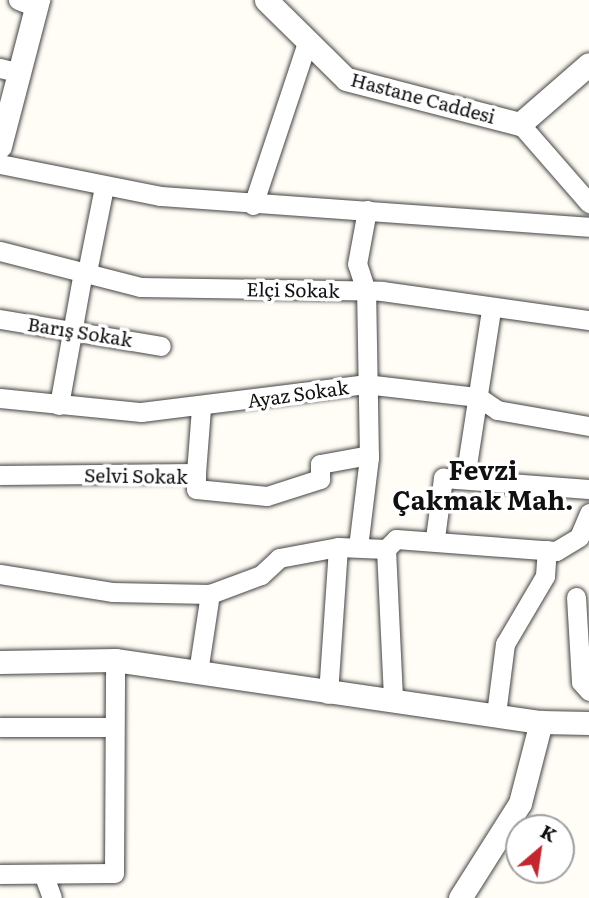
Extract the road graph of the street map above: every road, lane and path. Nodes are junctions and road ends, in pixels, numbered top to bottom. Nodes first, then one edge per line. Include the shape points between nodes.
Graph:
1 (266, 0) edge
2 (31, 2) edge
3 (306, 46) junction
4 (589, 64) edge
5 (10, 71) edge
6 (520, 124) junction
7 (0, 146) edge
8 (0, 164) edge
9 (104, 187) junction
10 (589, 203) edge
11 (253, 205) junction
12 (367, 210) junction
13 (589, 227) edge
14 (0, 251) edge
15 (85, 272) junction
16 (366, 291) junction
17 (491, 311) junction
18 (0, 319) edge
19 (589, 320) edge
20 (71, 331) junction
21 (161, 346) dead end
22 (365, 384) junction
23 (478, 397) junction
24 (0, 398) edge
25 (59, 405) junction
26 (201, 408) junction
27 (589, 426) edge
28 (369, 454) junction
29 (196, 473) junction
30 (0, 475) edge
31 (465, 478) junction
32 (589, 489) edge
33 (589, 513) edge
34 (435, 538) junction
35 (348, 547) junction
36 (386, 549) junction
37 (547, 550) junction
38 (0, 573) edge
39 (210, 594) junction
40 (576, 597) dead end
41 (116, 660) junction
42 (0, 662) edge
43 (198, 672) junction
44 (589, 691) edge
45 (328, 694) junction
46 (393, 699) junction
47 (496, 713) junction
48 (541, 722) junction
49 (589, 723) edge
50 (0, 727) edge
51 (111, 727) junction
52 (0, 874) edge
53 (44, 877) junction
54 (52, 898) edge
55 (460, 898) edge

1 - 3 street, Hastane Caddesi
2 - 5 street
3 - 6 street, Hastane Caddesi via 346,79
3 - 11 street
4 - 6 street, Hastane Caddesi
5 - 7 street
6 - 10 street
8 - 9 street
9 - 11 street
9 - 15 street
11 - 12 street
12 - 13 street
12 - 16 street via 357,264
14 - 15 street, Elçi Sokak
15 - 16 street, Elçi Sokak via 170,290
15 - 20 street
16 - 17 street, Elçi Sokak
16 - 22 street
17 - 19 street, Elçi Sokak
17 - 23 street
18 - 20 street, Barış Sokak
20 - 21 street, Barış Sokak
20 - 25 street
22 - 23 street, Ayaz Sokak
22 - 26 street, Ayaz Sokak
22 - 28 street
23 - 27 street, Ayaz Sokak via 496,410
23 - 31 street
24 - 25 street, Ayaz Sokak
25 - 26 street, Ayaz Sokak
26 - 29 street
28 - 29 street, Selvi Sokak via 320,464 320,479 267,496 196,489
28 - 35 street
29 - 30 street, Selvi Sokak
31 - 32 street
31 - 34 street via 443,478
33 - 37 street via 579,537
34 - 36 street via 396,540
34 - 37 street
35 - 36 street
35 - 39 street via 279,558 261,575
35 - 45 street
36 - 46 street
37 - 47 street via 545,576 505,644
38 - 39 street via 112,592
39 - 43 street
40 - 44 street via 581,682
41 - 42 street
41 - 43 street
41 - 51 street
43 - 45 street
45 - 46 street
46 - 47 street
47 - 48 street
48 - 49 street
48 - 55 street via 520,803
50 - 51 street
51 - 53 street via 114,873
52 - 53 street
53 - 54 street

